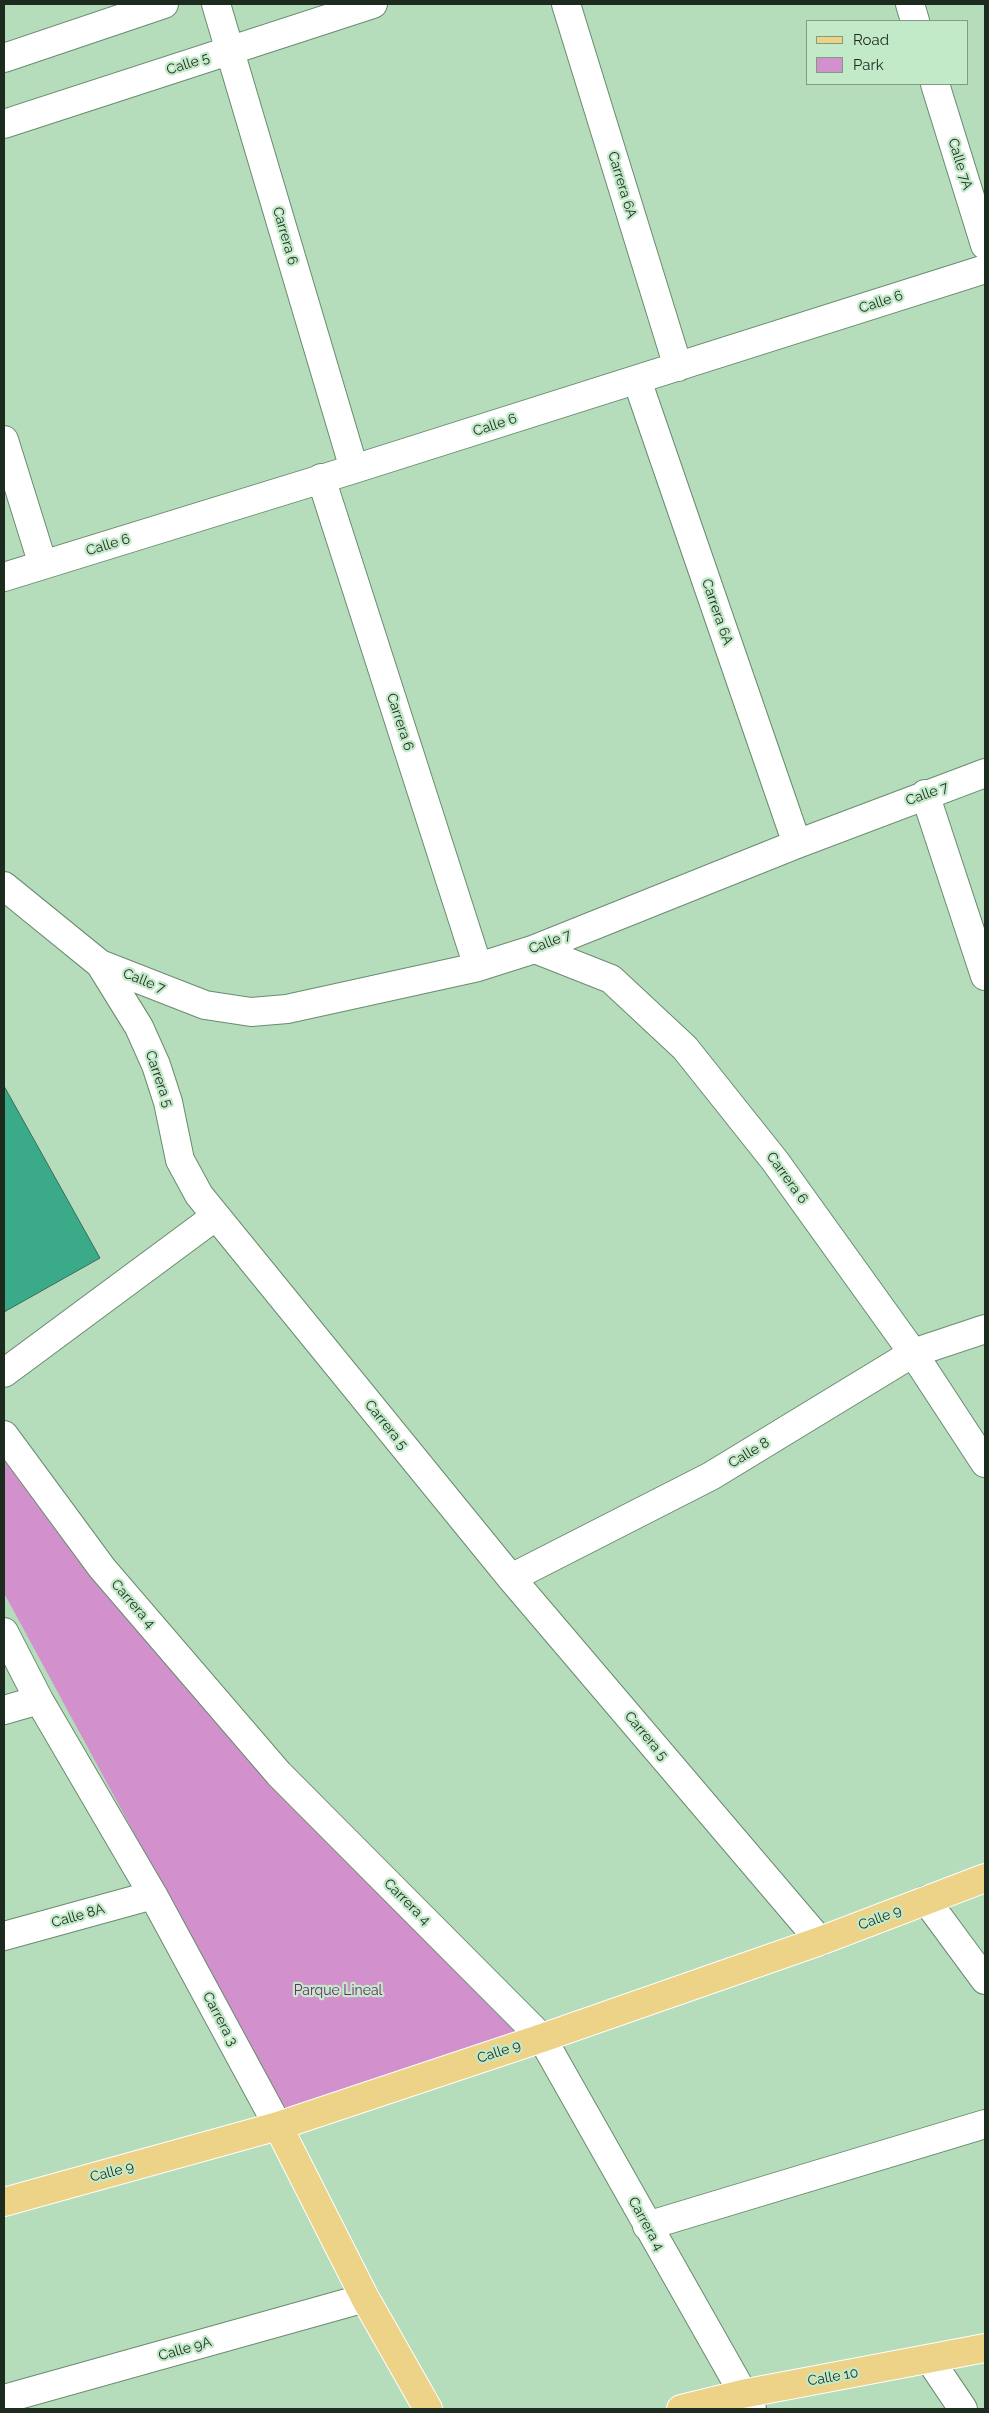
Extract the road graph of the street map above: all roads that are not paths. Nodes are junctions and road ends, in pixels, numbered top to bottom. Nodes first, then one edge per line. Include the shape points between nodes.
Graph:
1 (164, 4) edge
2 (216, 4) edge
3 (373, 4) edge
4 (566, 4) edge
5 (910, 4) edge
6 (915, 20) edge
7 (230, 50) junction
8 (4, 58) edge
9 (935, 85) edge
10 (4, 124) edge
11 (985, 245) edge
12 (985, 269) edge
13 (678, 367) junction
14 (637, 380) junction
15 (4, 440) edge
16 (354, 469) junction
17 (321, 478) junction
18 (43, 565) junction
19 (4, 577) edge
20 (985, 773) edge
21 (925, 794) junction
22 (797, 844) junction
23 (4, 886) edge
24 (535, 949) junction
25 (100, 964) junction
26 (478, 967) junction
27 (985, 976) edge
28 (216, 1216) junction
29 (985, 1329) edge
30 (913, 1353) junction
31 (4, 1373) edge
32 (4, 1435) edge
33 (985, 1463) edge
34 (511, 1578) junction
35 (4, 1632) edge
36 (39, 1700) junction
37 (4, 1710) edge
38 (985, 1878) edge
39 (153, 1895) junction
40 (926, 1900) junction
41 (4, 1936) edge
42 (820, 1941) junction
43 (985, 1980) edge
44 (542, 2038) junction
45 (985, 2124) edge
46 (278, 2126) junction
47 (4, 2202) edge
48 (647, 2226) junction
49 (365, 2298) junction
50 (985, 2348) edge
51 (930, 2360) junction
52 (4, 2399) edge
53 (747, 2402) edge
54 (428, 2409) edge
55 (681, 2409) edge
56 (963, 2409) edge

1 - 8 street
2 - 7 street, Carrera 6
3 - 7 street, Calle 5
4 - 13 street, Carrera 6A
5 - 6 street
7 - 10 street, Calle 5
7 - 16 street, Carrera 6
9 - 11 street, Calle 7A
12 - 13 street, Calle 6
13 - 14 street, Calle 6
14 - 16 street, Calle 6
14 - 22 street, Carrera 6A
15 - 18 street
16 - 17 street, Calle 6
17 - 18 street, Calle 6
17 - 26 street, Carrera 6
18 - 19 street, Calle 6
20 - 21 street, Calle 7
21 - 22 street, Calle 7
21 - 27 street
22 - 24 street, Calle 7
23 - 25 street, Carrera 5
24 - 26 street, Calle 7
24 - 30 street, Carrera 6 via 611,979 686,1048 775,1161
25 - 26 street, Calle 7 via 205,1005 252,1012 287,1009
25 - 28 street, Carrera 5 via 139,1027 156,1065 168,1102 180,1160 199,1195
28 - 31 street
28 - 34 street, Carrera 5
29 - 30 street, Calle 8
30 - 33 street, Carrera 6
30 - 34 street, Calle 8 via 711,1476
32 - 44 street, Carrera 4 via 102,1568 279,1774
34 - 42 street, Carrera 5
35 - 36 street, Carrera 3
36 - 37 street
36 - 39 street, Carrera 3
38 - 40 main road, Calle 9
39 - 41 street, Calle 8A
39 - 46 street, Carrera 3
40 - 42 main road, Calle 9
40 - 43 street
42 - 44 main road, Calle 9
44 - 46 main road, Calle 9
44 - 48 street, Carrera 4
45 - 48 street
46 - 47 main road, Calle 9
46 - 49 main road, Carrera 3
48 - 53 street, Carrera 4
49 - 52 street, Calle 9A
49 - 54 main road, Carrera 3
50 - 51 main road, Calle 10
51 - 53 main road, Calle 10
51 - 56 street
53 - 55 main road, Calle 10

